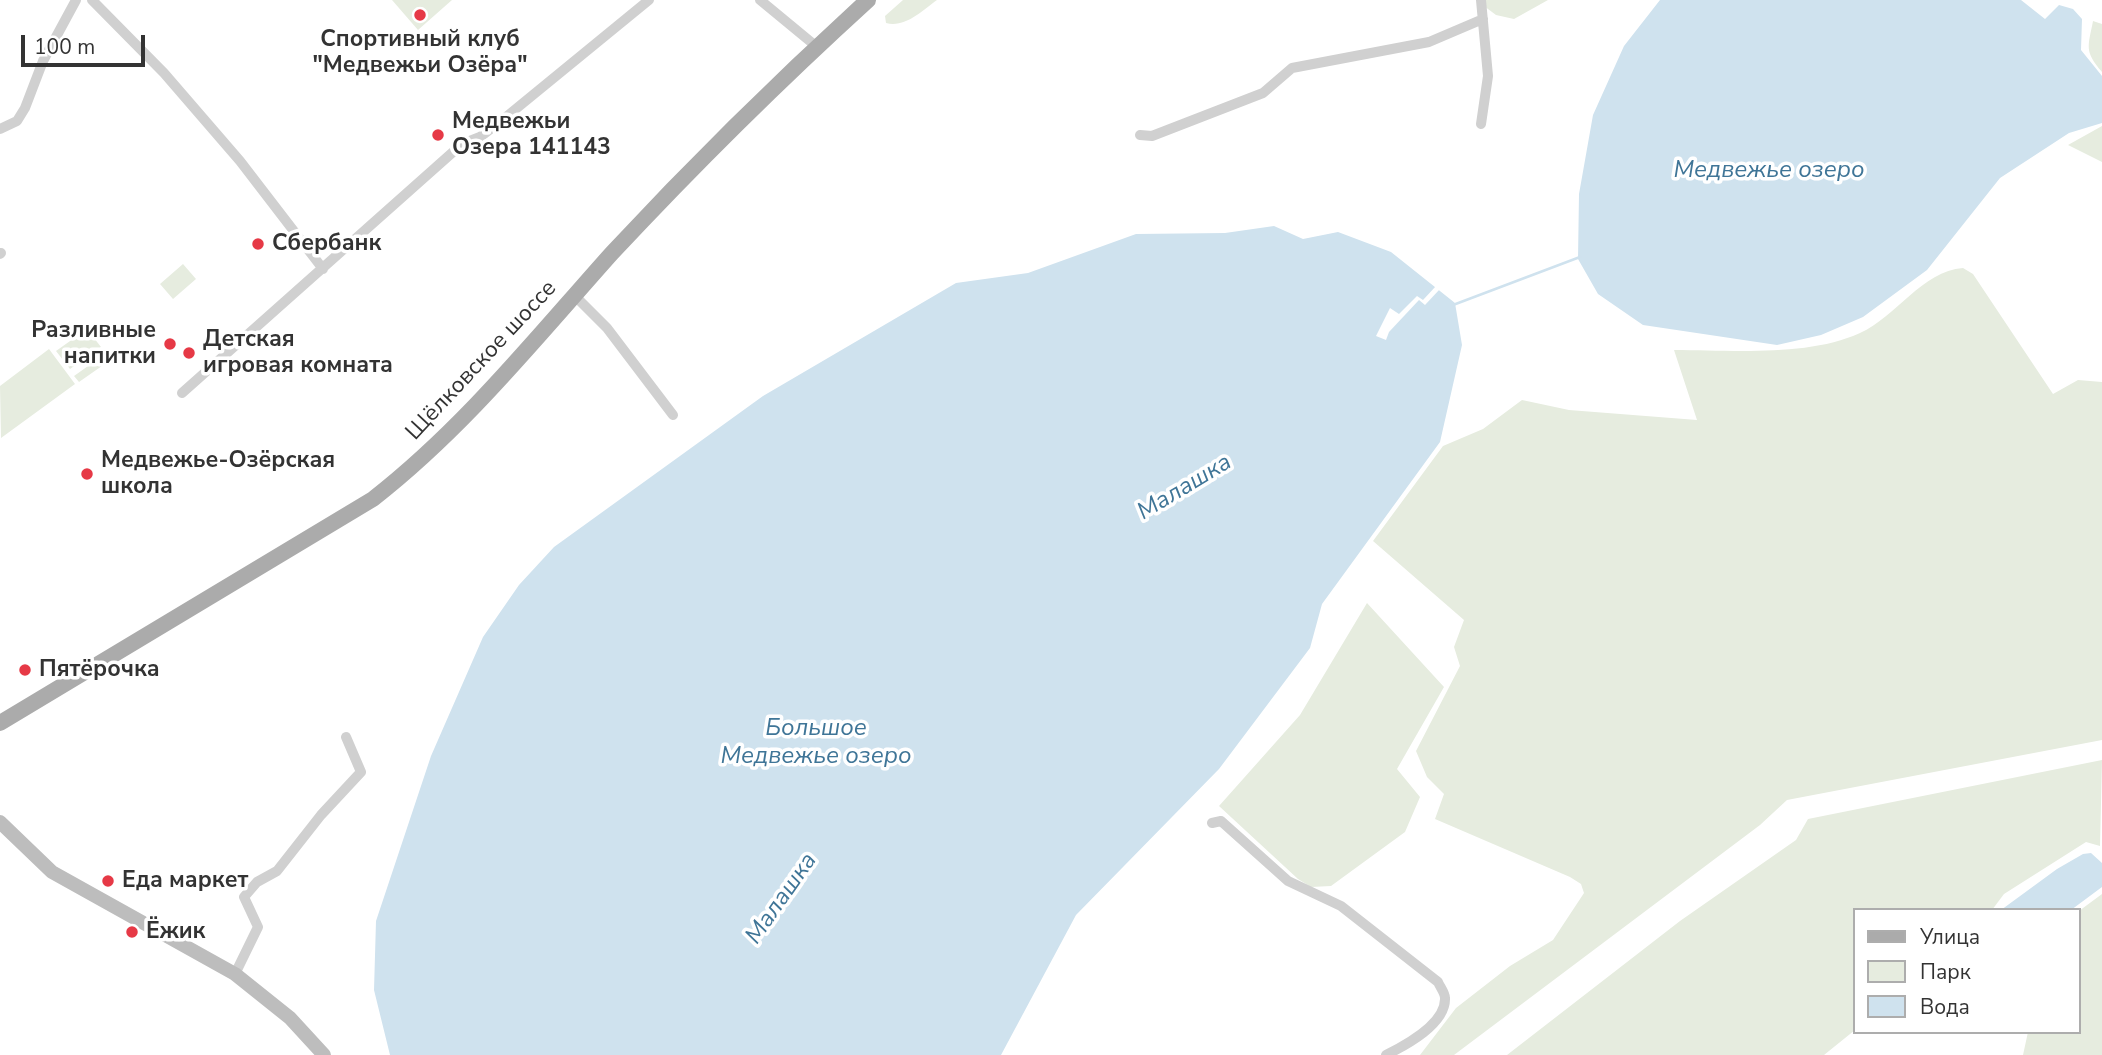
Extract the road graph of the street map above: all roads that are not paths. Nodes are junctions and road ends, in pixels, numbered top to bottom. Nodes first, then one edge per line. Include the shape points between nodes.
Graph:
1 (76, 0) edge
2 (92, 0) edge
3 (649, 0) edge
4 (760, 0) edge
5 (868, 0) edge
6 (1481, 0) edge
7 (1483, 19) junction
8 (817, 47) junction
9 (1481, 124) dead end
10 (0, 129) edge
11 (1140, 135) dead end
12 (323, 269) junction
13 (574, 295) junction
14 (182, 393) dead end
15 (673, 415) dead end
16 (0, 723) edge
17 (346, 737) dead end
18 (0, 822) edge
19 (1212, 823) dead end
20 (236, 974) junction
21 (317, 1053) edge
22 (1386, 1055) edge

1 - 10 street via 43,61 25,108 17,121
2 - 12 street via 164,73 240,161
3 - 12 street via 506,117 462,144
4 - 8 street
5 - 8 main road, Щёлковское шоссе
6 - 7 street
7 - 9 street via 1488,76
7 - 11 street via 1429,42 1292,68 1263,93 1152,136
8 - 13 main road, Щёлковское шоссе via 703,155
12 - 14 street
13 - 15 street via 607,328
13 - 16 main road, Щёлковское шоссе via 464,420 373,499
17 - 20 street via 361,772 277,871 244,897 258,928
18 - 20 main road via 51,872
19 - 22 street via 1221,821 1288,881 1341,906 1438,982 1445,997 1442,1010 1431,1025
20 - 21 main road via 290,1018

